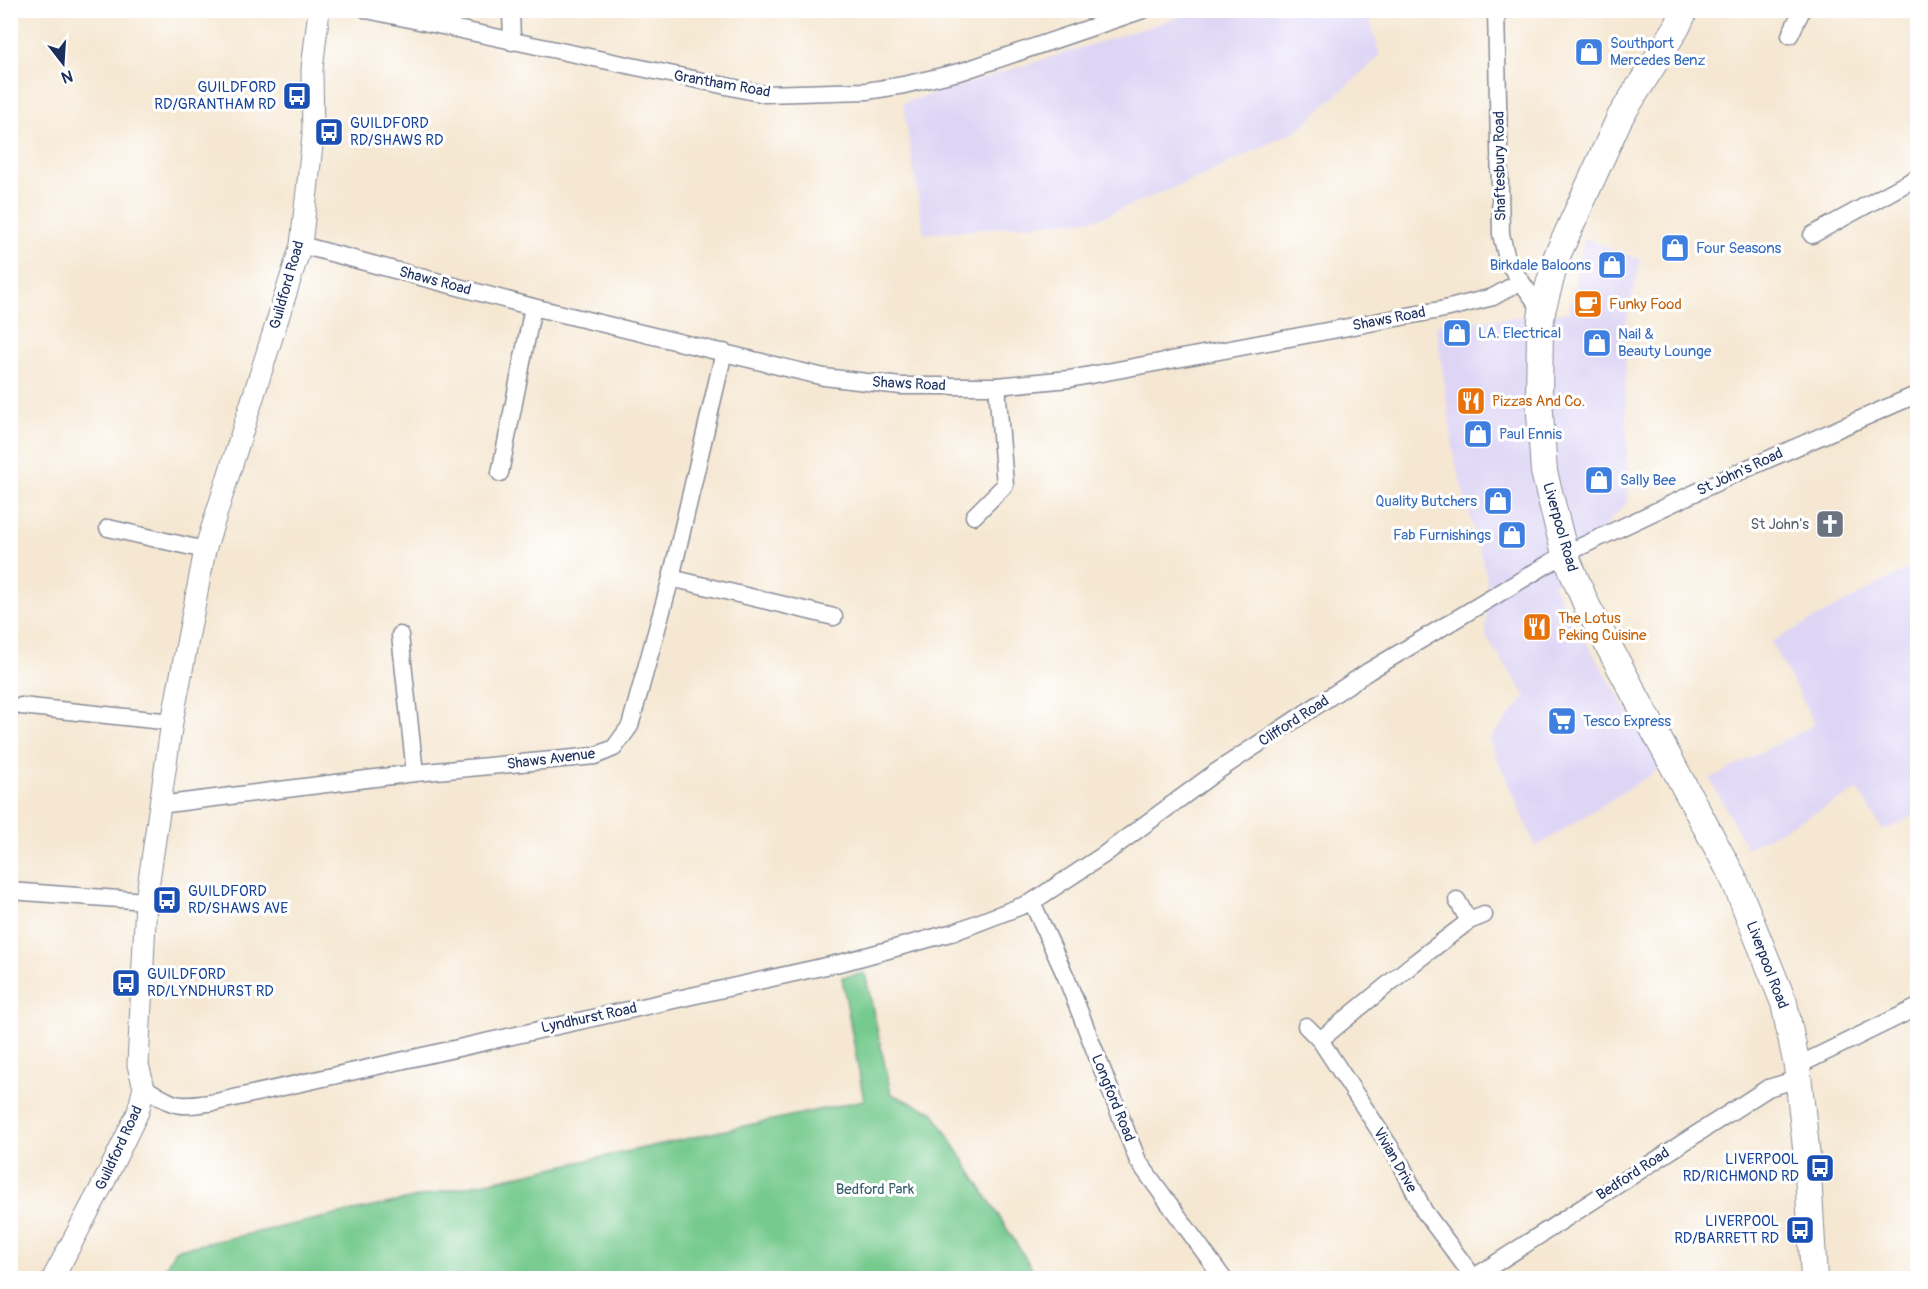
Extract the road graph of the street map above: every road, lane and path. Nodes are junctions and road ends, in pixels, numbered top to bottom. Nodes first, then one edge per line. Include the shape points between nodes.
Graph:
1 (319, 10) edge
2 (367, 10) edge
3 (511, 10) edge
4 (1143, 10) edge
5 (1496, 10) edge
6 (1685, 10) edge
7 (1802, 10) edge
8 (1790, 35) dead end
9 (512, 42) junction
10 (1917, 177) edge
11 (1812, 235) dead end
12 (301, 245) junction
13 (1521, 281) junction
14 (533, 307) junction
15 (1542, 310) junction
16 (724, 352) junction
17 (997, 386) junction
18 (1917, 394) edge
19 (500, 473) dead end
20 (974, 516) dead end
21 (108, 528) dead end
22 (205, 550) junction
23 (1565, 554) junction
24 (671, 578) junction
25 (834, 617) dead end
26 (400, 635) dead end
27 (21, 706) dead end
28 (172, 722) junction
29 (414, 773) junction
30 (159, 805) junction
31 (10, 891) edge
32 (1457, 900) dead end
33 (146, 901) junction
34 (1032, 902) junction
35 (1917, 1006) edge
36 (1306, 1026) dead end
37 (1320, 1041) junction
38 (1797, 1072) junction
39 (144, 1088) junction
40 (52, 1278) edge
41 (1223, 1278) edge
42 (1473, 1278) edge
43 (1814, 1278) edge

1 - 12 street, Guildford Road via 312,69 313,136
2 - 9 street, Grantham Road
3 - 9 street
4 - 9 street, Grantham Road via 963,71 867,92 764,94
5 - 13 street, Shaftesbury Road via 1501,234 1508,263
6 - 15 main road, Liverpool Road via 1620,117 1557,256
7 - 8 street
10 - 11 street
12 - 14 street, Shaws Road
12 - 22 street, Guildford Road
13 - 15 street, Shaftesbury Road
13 - 17 street, Shaws Road via 1493,297 1445,309 1069,379
14 - 16 street, Shaws Road
14 - 19 street
15 - 23 main road, Liverpool Road via 1539,399 1544,472
16 - 17 street, Shaws Road via 835,378 901,386
16 - 24 street, Shaws Avenue
17 - 20 street via 1005,485
18 - 23 street, St John's Road
21 - 22 street
22 - 28 street, Guildford Road
23 - 34 street, Clifford Road via 1369,671 1216,772
23 - 38 main road, Liverpool Road via 1587,606 1733,877 1784,1003
24 - 25 street
24 - 29 street, Shaws Avenue via 630,726 614,748 595,756
26 - 29 street
27 - 28 street
28 - 30 street, Guildford Road
29 - 30 street, Shaws Avenue
30 - 33 street, Guildford Road
31 - 33 street
32 - 37 street via 1477,918 1405,970
33 - 39 street, Guildford Road via 138,1065
34 - 39 street, Lyndhurst Road via 954,932 844,962 216,1102 183,1107
34 - 41 street, Longford Road via 1138,1161
35 - 38 street, Bedford Road
36 - 37 street, Vivian Drive
37 - 42 street, Vivian Drive via 1400,1162 1424,1211
38 - 42 street, Bedford Road
38 - 43 main road, Liverpool Road
39 - 40 street, Guildford Road via 138,1112

